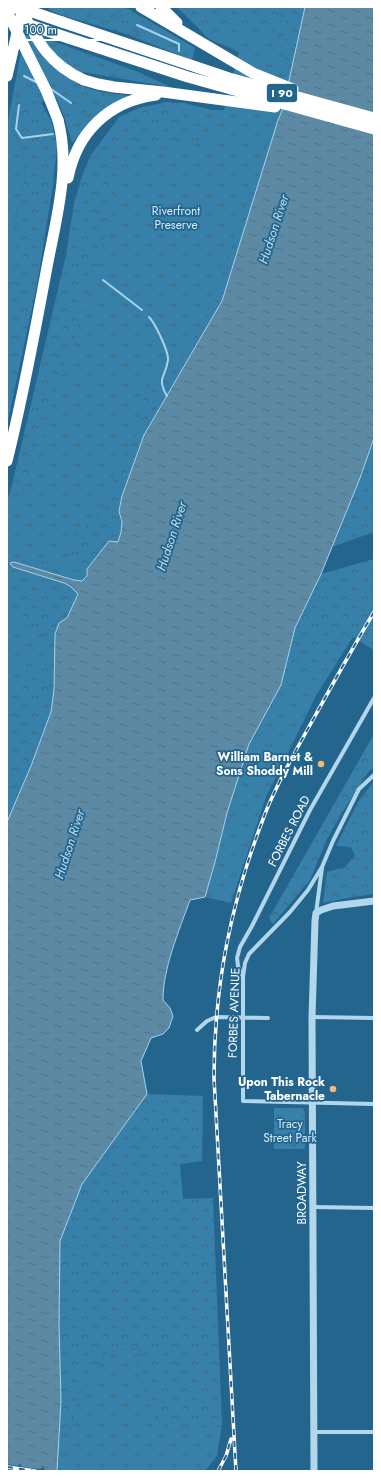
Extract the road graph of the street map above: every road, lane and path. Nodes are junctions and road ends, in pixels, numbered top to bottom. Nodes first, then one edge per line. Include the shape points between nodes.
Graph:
1 (9, 7) edge
2 (19, 7) edge
3 (38, 7) edge
4 (142, 7) edge
5 (161, 7) edge
6 (7, 16) edge
7 (7, 22) edge
8 (199, 41) junction
9 (7, 76) edge
10 (184, 95) junction
11 (374, 114) edge
12 (374, 118) edge
13 (340, 120) junction
14 (374, 129) edge
15 (50, 249) junction
16 (7, 461) edge
17 (374, 698) edge
18 (374, 775) edge
19 (322, 866) junction
20 (374, 901) edge
21 (316, 913) junction
22 (243, 977) junction
23 (243, 1017) junction
24 (312, 1017) junction
25 (268, 1018) dead end
26 (374, 1018) edge
27 (197, 1030) dead end
28 (313, 1102) junction
29 (374, 1104) edge
30 (313, 1207) junction
31 (374, 1208) edge
32 (314, 1432) junction
33 (374, 1432) edge
34 (314, 1471) edge

1 - 6 highway
2 - 9 highway
2 - 10 highway, bridge via 47,54 62,68 84,80 114,87
2 - 12 highway, I 90, bridge via 191,65
2 - 15 highway, bridge via 7,12 46,90 58,120 63,142 60,196
3 - 7 highway, bridge
4 - 8 highway
5 - 8 highway
6 - 13 highway, I 90, bridge via 188,76
8 - 11 highway via 244,68 278,84
10 - 13 highway via 262,104
10 - 15 highway via 156,95 130,101 108,113 90,130 73,158 62,214
13 - 14 highway, I 90
15 - 16 highway via 26,381
17 - 22 street, FORBES ROAD via 310,810 240,947 238,962
18 - 19 street, FORBES AVENUE via 359,789
19 - 21 street, BROADWAY
19 - 22 street, FORBES AVENUE via 308,890 290,912 249,954
20 - 21 street via 333,906
21 - 24 street, BROADWAY
22 - 23 street, FORBES AVENUE
23 - 25 street
23 - 27 street via 216,1017
23 - 28 street, FORBES AVENUE via 243,1102
24 - 26 street
24 - 28 street, BROADWAY
28 - 29 street
28 - 30 street, BROADWAY
30 - 31 street
30 - 32 street, BROADWAY
32 - 33 street
32 - 34 street, BROADWAY

